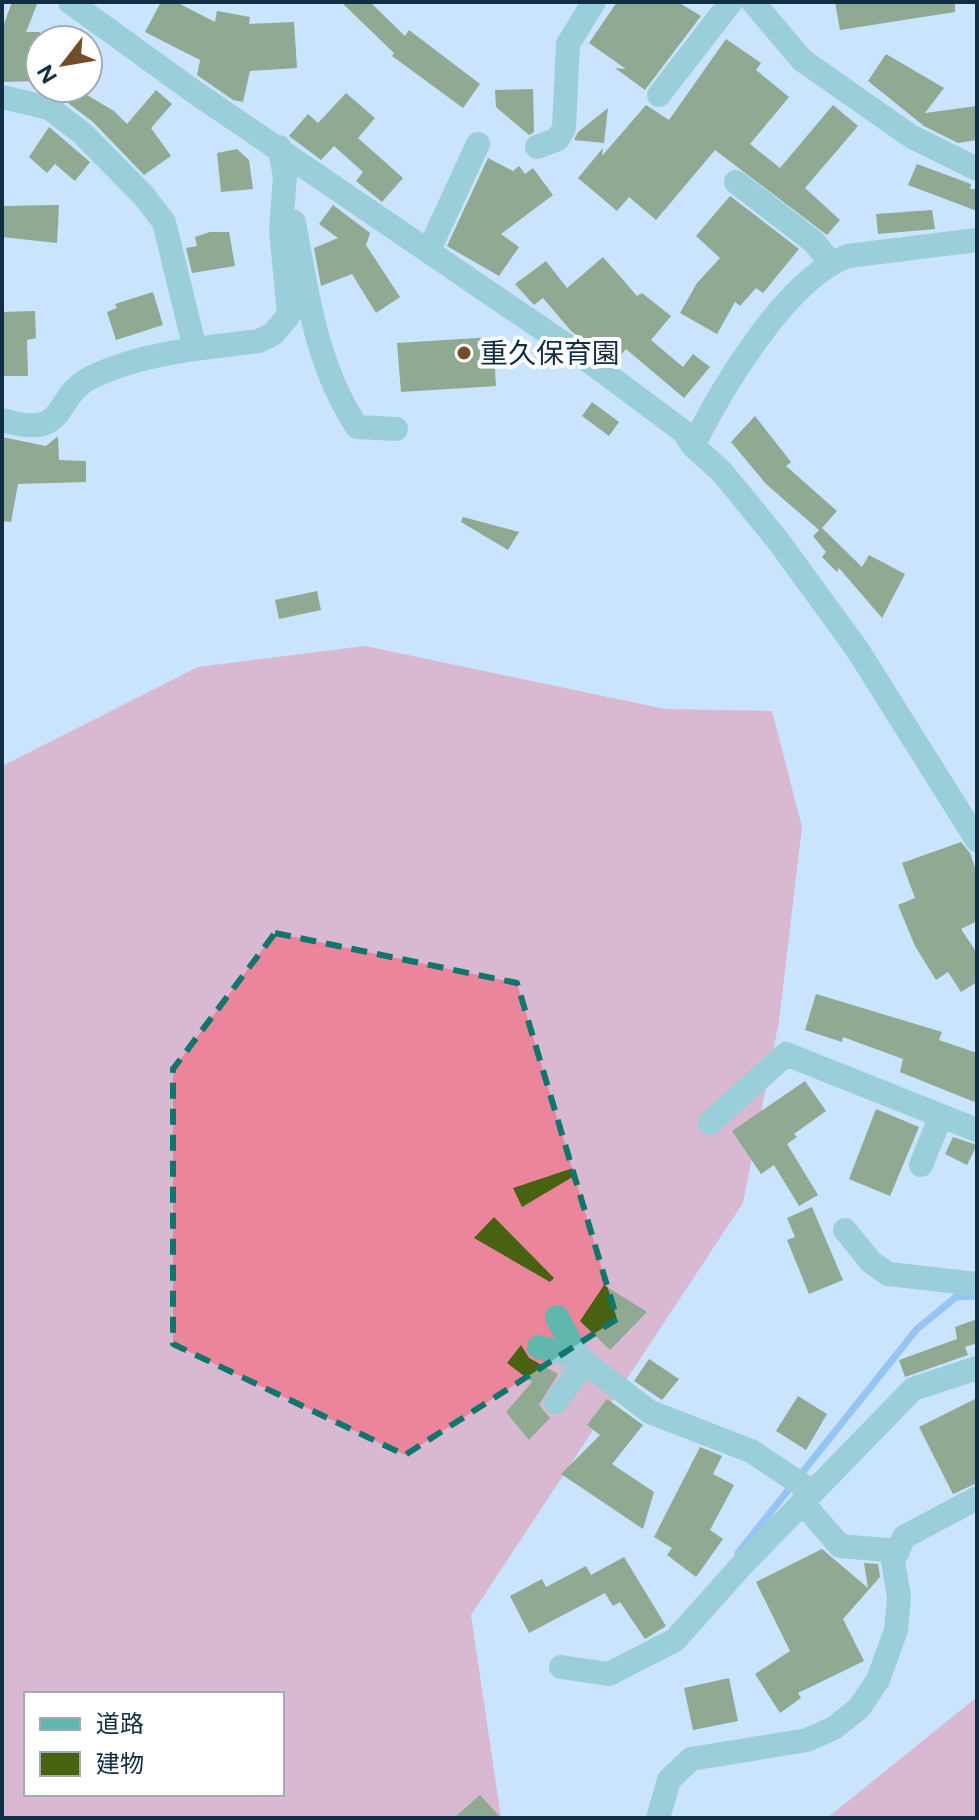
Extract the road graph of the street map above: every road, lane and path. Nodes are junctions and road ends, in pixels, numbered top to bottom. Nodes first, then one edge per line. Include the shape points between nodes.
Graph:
1 (70, 2) edge
2 (594, 2) edge
3 (731, 2) edge
4 (753, 2) edge
5 (93, 10) edge
6 (659, 95) dead end
7 (2, 97) edge
8 (24, 97) edge
9 (59, 104) edge
10 (478, 144) dead end
11 (279, 147) junction
12 (537, 147) dead end
13 (977, 169) edge
14 (285, 176) junction
15 (736, 182) dead end
16 (977, 240) edge
17 (429, 250) junction
18 (830, 262) junction
19 (195, 349) junction
20 (2, 420) edge
21 (396, 429) dead end
22 (693, 446) junction
23 (974, 828) edge
24 (940, 1118) junction
25 (710, 1123) dead end
26 (977, 1130) edge
27 (921, 1165) dead end
28 (845, 1230) dead end
29 (977, 1284) edge
30 (557, 1317) dead end
31 (539, 1347) dead end
32 (582, 1360) junction
33 (977, 1368) edge
34 (556, 1402) dead end
35 (801, 1489) junction
36 (977, 1498) edge
37 (898, 1551) junction
38 (561, 1667) dead end
39 (658, 1818) edge

1 - 5 street
2 - 12 street via 568,44 564,128 558,139
3 - 6 street
4 - 13 street via 802,60 912,137
5 - 11 street
7 - 8 street
9 - 19 street via 164,222
10 - 17 street
11 - 14 street
11 - 17 street
14 - 19 street via 281,230 289,315 259,341
14 - 21 street via 317,340 340,402 357,427
15 - 18 street via 814,242
16 - 18 street
17 - 22 street via 582,356 684,432
18 - 22 street via 768,326 732,376
19 - 20 street via 147,357 92,376 44,425
22 - 23 street via 722,472 779,542 857,649
24 - 25 street via 786,1054
24 - 26 street
24 - 27 street
28 - 29 street via 888,1274
30 - 32 street
31 - 32 street
32 - 34 street
32 - 35 street via 650,1412 751,1451
33 - 35 street via 913,1389
35 - 37 street via 840,1546
35 - 38 street via 675,1640 609,1674
36 - 37 street via 904,1537
37 - 39 street via 893,1561 899,1597 896,1630 878,1680 859,1708 807,1740 691,1759 669,1780

